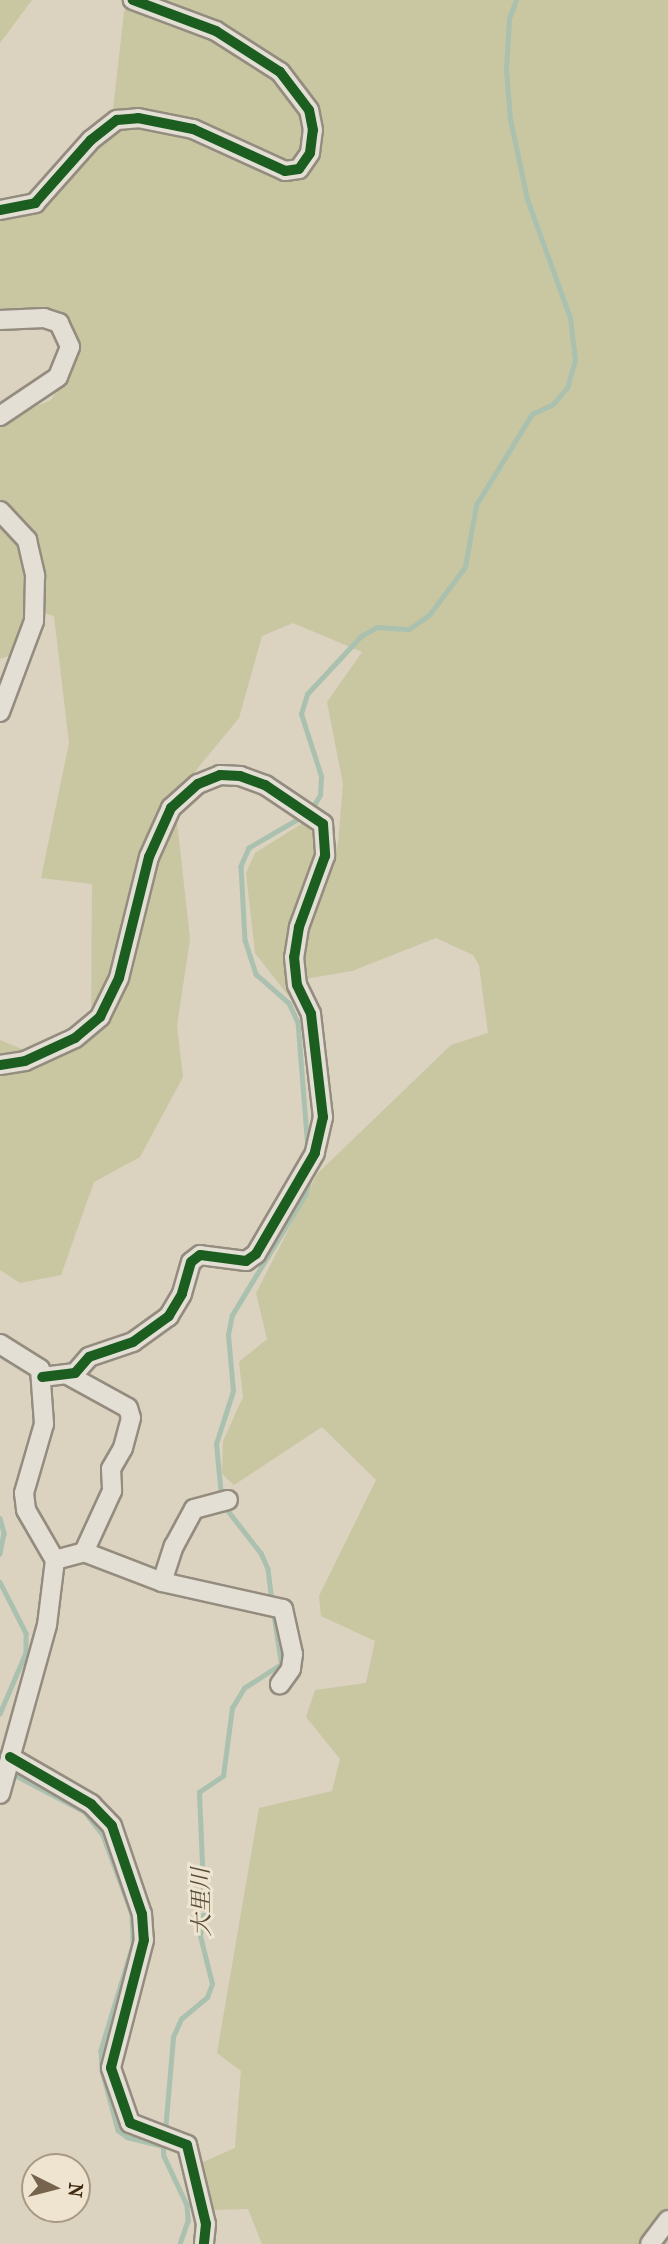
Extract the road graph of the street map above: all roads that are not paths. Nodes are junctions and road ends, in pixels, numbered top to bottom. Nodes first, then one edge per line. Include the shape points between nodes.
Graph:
1 (133, 0) edge
2 (0, 210) edge
3 (0, 320) edge
4 (0, 416) edge
5 (0, 512) edge
6 (0, 712) edge
7 (0, 1065) edge
8 (0, 1344) edge
9 (68, 1375) junction
10 (42, 1377) junction
11 (221, 1500) dead end
12 (84, 1552) junction
13 (55, 1560) junction
14 (162, 1582) junction
15 (280, 1684) dead end
16 (10, 1757) junction
17 (2, 1786) edge
18 (668, 2220) edge
19 (204, 2244) edge
20 (650, 2244) edge

1 - 2 street via 216,31 280,72 309,110 313,130 310,153 299,169 285,172 192,129 138,118 117,120 91,140 35,203
3 - 4 street via 44,318 59,323 70,347 58,377
5 - 6 street via 27,540 35,576 34,621
7 - 9 street via 25,1060 75,1038 100,1017 119,978 149,857 172,808 198,784 220,775 265,785 309,813 327,836 294,957 298,985 311,1014 323,1117 315,1153 256,1254 246,1261 200,1255 191,1262 182,1294 169,1316 133,1342 89,1357
8 - 10 street via 32,1360
9 - 10 street
9 - 12 street via 128,1408 131,1418 123,1448 111,1469 112,1492
10 - 13 street via 44,1424 24,1493 26,1510
11 - 14 street via 194,1509
12 - 13 street
12 - 14 street
13 - 16 street via 47,1625
14 - 15 street via 275,1608 293,1654 291,1669
16 - 17 street
16 - 19 street via 91,1804 112,1826 142,1913 144,1940 111,2068 130,2123 187,2144 206,2224
18 - 20 street

